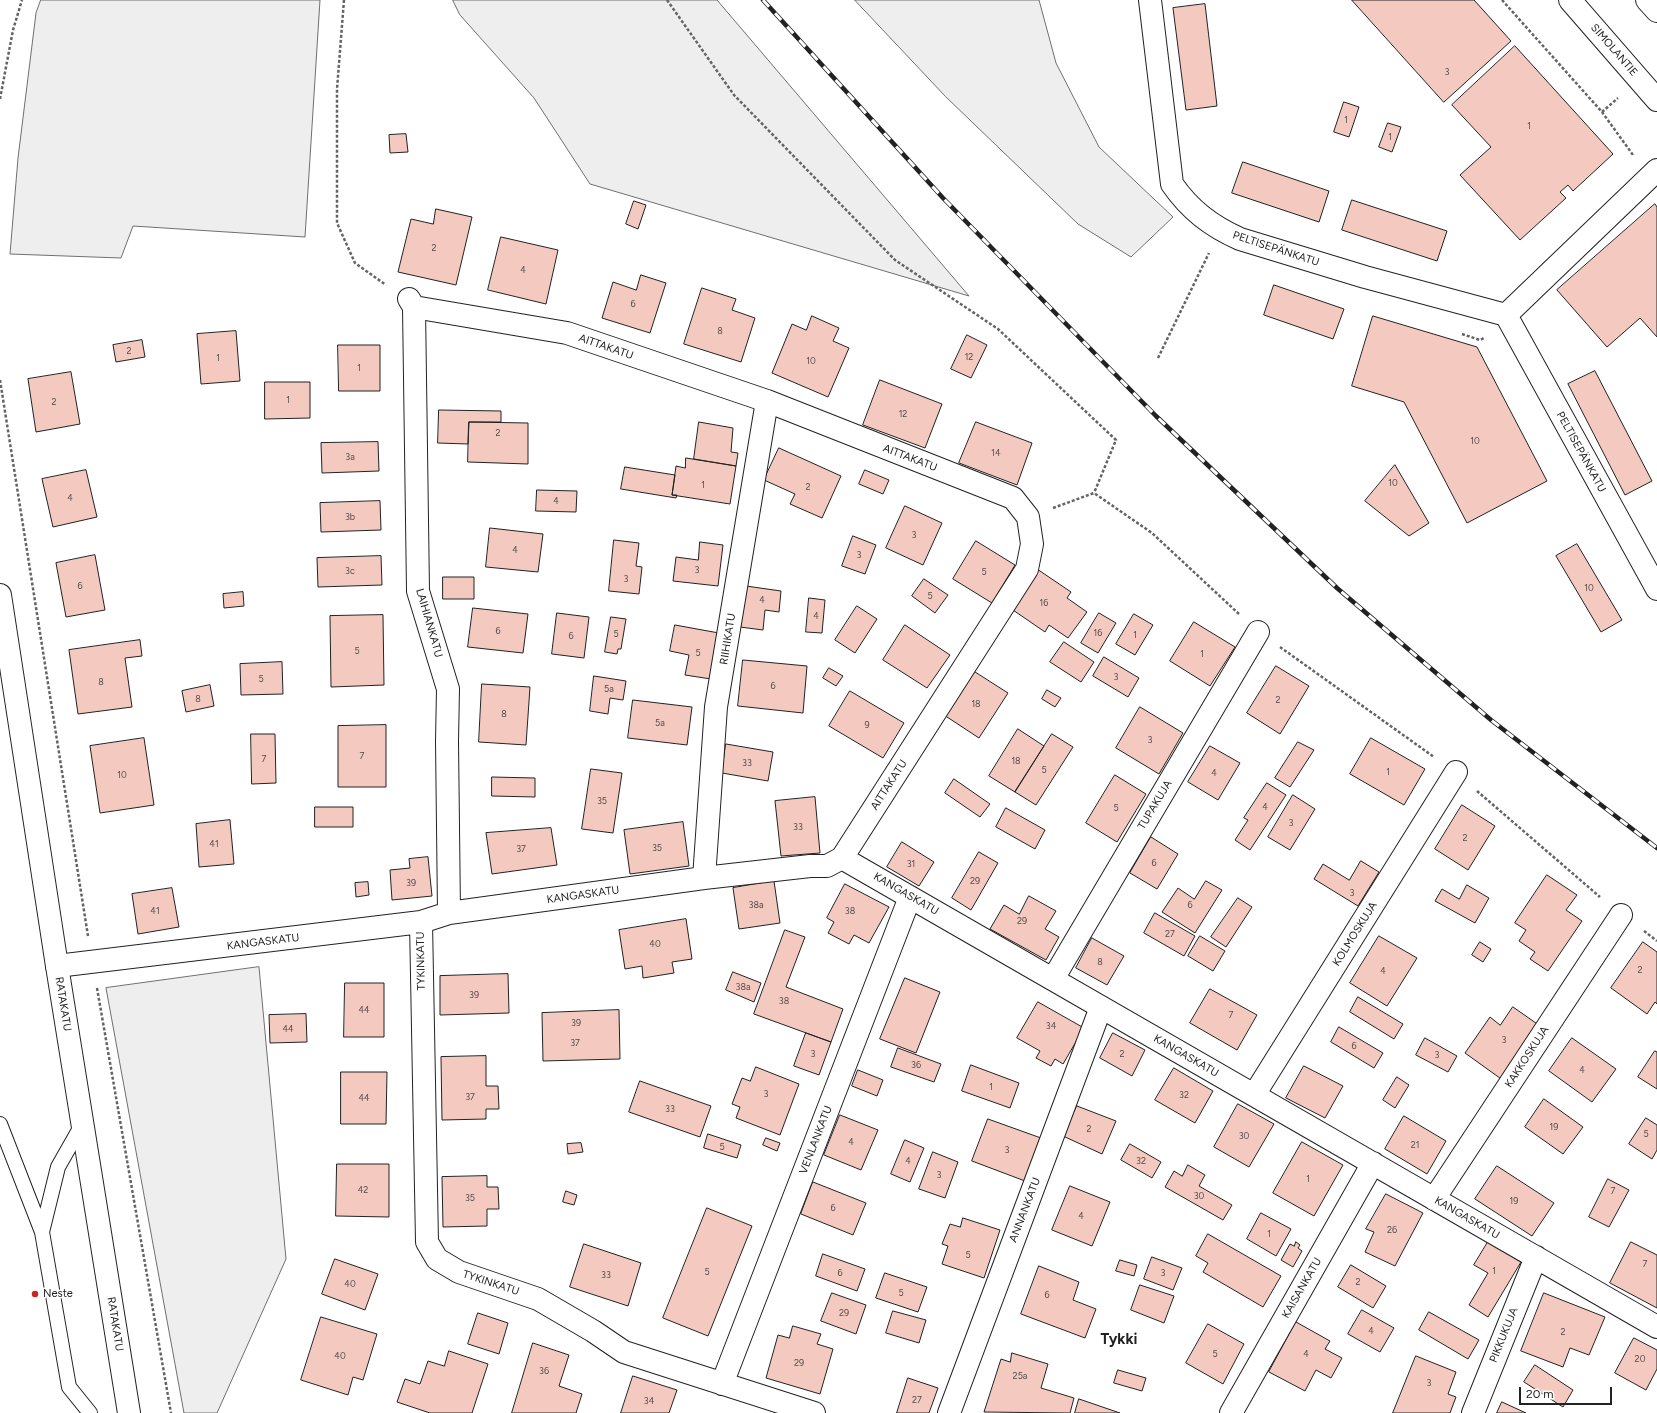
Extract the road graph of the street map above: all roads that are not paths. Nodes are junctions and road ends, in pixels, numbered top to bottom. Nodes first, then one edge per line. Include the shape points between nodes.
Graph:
1 (1150, 0) edge
2 (1570, 0) edge
3 (1647, 0) edge
4 (1657, 11) edge
5 (1657, 100) edge
6 (1653, 174) edge
7 (411, 303) joint
8 (1506, 315) junction
9 (767, 402) junction
10 (1657, 589) edge
11 (0, 595) edge
12 (1258, 632) road end
13 (1456, 772) dead end
14 (842, 858) junction
15 (704, 878) junction
16 (910, 897) junction
17 (448, 913) junction
18 (1621, 915) dead end
19 (421, 922) junction
20 (57, 966) junction
21 (1053, 979) junction
22 (1101, 1007) junction
23 (1254, 1095) junction
24 (83, 1122) junction
25 (0, 1124) edge
26 (1373, 1163) junction
27 (1434, 1199) junction
28 (42, 1232) junction
29 (1536, 1257) junction
30 (1657, 1327) edge
31 (722, 1384) junction
32 (90, 1413) edge
33 (129, 1413) edge
34 (814, 1413) edge
35 (949, 1413) edge
36 (1231, 1413) edge
37 (1473, 1413) edge

1 - 8 street, PELTISEPÄNKATU via 1172,184 1191,207 1222,231 1240,239 1365,277
2 - 5 street, SIMOLANTIE
3 - 4 street
6 - 8 street
7 - 9 street, AITTAKATU via 567,333
7 - 17 street, LAIHIANKATU via 418,592 448,689
8 - 10 street, PELTISEPÄNKATU
9 - 14 street, AITTAKATU via 1013,498 1028,518 1032,544 1027,569
9 - 15 street, RIIHIKATU via 716,707
11 - 20 street, RATAKATU
12 - 21 street, TUPAKUJA
13 - 23 street, KOLMOSKUJA
14 - 15 street, KANGASKATU via 827,866
14 - 16 street, KANGASKATU
15 - 17 street, KANGASKATU
16 - 21 street, KANGASKATU
16 - 31 street, VENLANKATU
17 - 19 street, KANGASKATU
18 - 27 street, KAKKOSKUJA
19 - 20 street, KANGASKATU
19 - 31 street, TYKINKATU via 427,1242 437,1259 459,1272 538,1298 624,1352
20 - 24 street, RATAKATU
21 - 22 street, KANGASKATU
22 - 23 street, KANGASKATU
22 - 35 street, ANNANKATU
23 - 26 street, KANGASKATU
24 - 28 lane via 58,1167
24 - 33 street, RATAKATU
25 - 28 lane
26 - 27 street, KANGASKATU
26 - 36 street, KAISANKATU
27 - 29 street, KANGASKATU
28 - 32 lane via 69,1387
29 - 30 street, KANGASKATU
29 - 37 street, PIKKUKUJA
31 - 34 street, TYKINKATU

